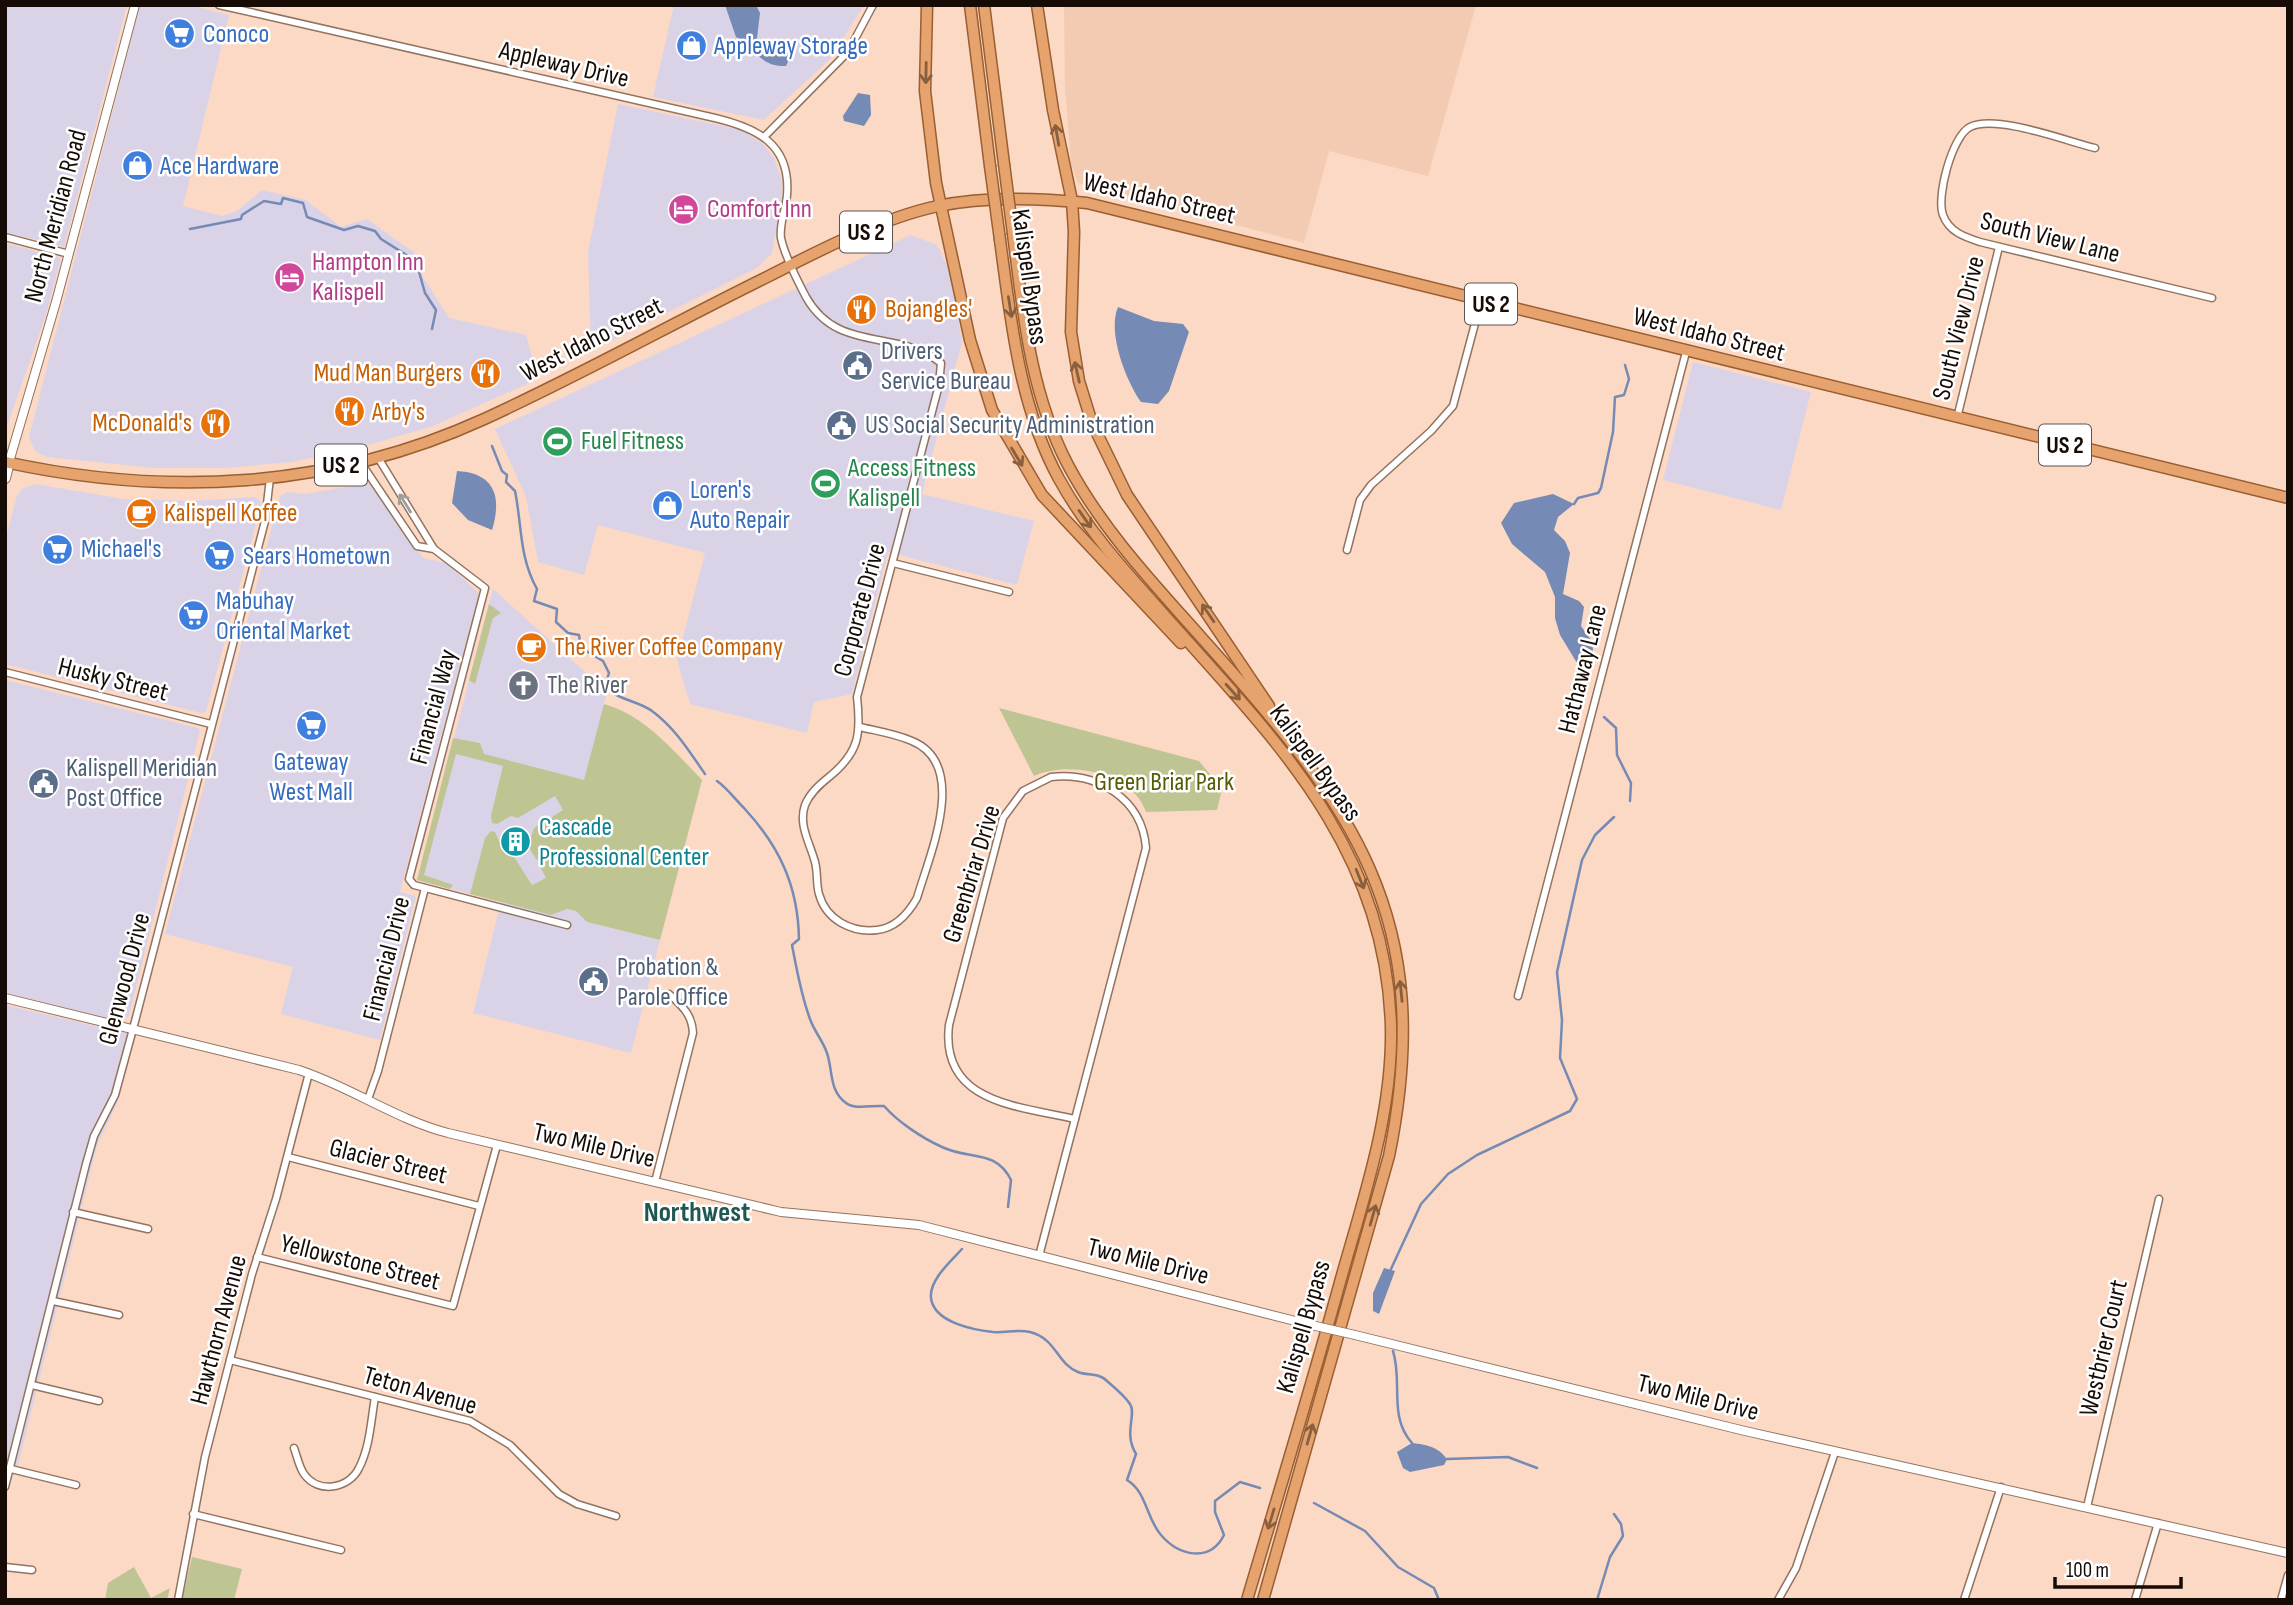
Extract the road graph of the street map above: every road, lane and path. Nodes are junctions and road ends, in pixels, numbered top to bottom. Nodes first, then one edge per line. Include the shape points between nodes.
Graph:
1 (135, 5) edge
2 (219, 5) edge
3 (873, 5) edge
4 (927, 5) edge
5 (970, 5) edge
6 (984, 5) edge
7 (1037, 5) edge
8 (765, 136) junction
9 (2095, 148) dead end
10 (1072, 201) junction
11 (942, 205) junction
12 (5, 237) edge
13 (1999, 247) junction
14 (69, 254) junction
15 (791, 265) junction
16 (2212, 298) dead end
17 (1481, 301) junction
18 (1686, 352) junction
19 (1956, 418) junction
20 (377, 456) junction
21 (359, 460) junction
22 (7, 462) edge
23 (5, 478) edge
24 (270, 478) junction
25 (2288, 498) edge
26 (434, 549) junction
27 (1348, 550) dead end
28 (893, 563) junction
29 (1009, 592) dead end
30 (1209, 666) junction
31 (5, 672) edge
32 (211, 724) junction
33 (860, 726) junction
34 (1284, 733) junction
35 (425, 888) junction
36 (567, 925) dead end
37 (669, 993) dead end
38 (1518, 996) dead end
39 (5, 998) edge
40 (133, 1029) junction
41 (309, 1073) junction
42 (368, 1099) junction
43 (1075, 1119) junction
44 (498, 1145) junction
45 (288, 1157) junction
46 (655, 1182) junction
47 (2159, 1199) dead end
48 (479, 1206) junction
49 (73, 1212) junction
50 (148, 1229) dead end
51 (1039, 1256) junction
52 (257, 1257) junction
53 (52, 1301) junction
54 (119, 1315) dead end
55 (230, 1360) junction
56 (32, 1385) junction
57 (375, 1397) junction
58 (99, 1401) dead end
59 (294, 1448) dead end
60 (1835, 1452) junction
61 (11, 1469) junction
62 (76, 1485) dead end
63 (5, 1487) edge
64 (2001, 1487) junction
65 (2087, 1507) junction
66 (193, 1514) junction
67 (616, 1516) dead end
68 (2158, 1523) junction
69 (341, 1550) dead end
70 (2288, 1553) edge
71 (5, 1567) edge
72 (32, 1570) dead end
73 (2288, 1575) edge
74 (178, 1600) edge
75 (1247, 1600) edge
76 (1263, 1600) edge
77 (1778, 1600) edge
78 (1964, 1600) edge
79 (2135, 1600) edge
80 (2281, 1600) edge

1 - 14 street, North Meridian Road
2 - 8 street, Appleway Drive via 715,118
3 - 8 street via 848,52
4 -> 11 highway via 926,107
5 -> 30 highway, Kalispell Bypass, bridge via 1000,240 1026,395 1054,468 1109,551
6 - 34 highway, Kalispell Bypass, bridge via 1032,365 1050,425 1069,467 1117,541
10 -> 7 highway
8 - 15 street via 787,178 781,236
9 - 13 street, South View Lane via 1992,123 1963,132 1956,141 1941,196 1942,215 1962,236
10 - 11 highway, West Idaho Street / US 2
10 - 17 highway, West Idaho Street / US 2
34 -> 10 highway via 1261,691 1122,487 1097,437 1072,346
11 - 15 highway, West Idaho Street / US 2
11 -> 30 highway via 975,358 992,410 1013,451 1072,529 1170,633
12 - 14 street
13 - 16 street, South View Lane
13 - 19 street, South View Drive
14 - 22 street, North Meridian Road
15 - 20 highway, West Idaho Street / US 2 via 482,420
15 - 28 street, Corporate Drive via 819,317 834,327 917,350 941,363
17 - 18 highway, West Idaho Street / US 2
17 - 27 street via 1453,405 1360,500
18 - 19 highway, West Idaho Street / US 2
18 - 38 street, Hathaway Lane
19 - 25 highway, West Idaho Street / US 2
20 - 21 highway, West Idaho Street / US 2
26 -> 20 street, Financial Way
21 - 24 highway, West Idaho Street / US 2
21 - 26 street, Financial Way via 417,545
22 - 23 main road, North Meridian Road
22 - 24 highway, West Idaho Street / US 2 via 136,482 203,484
24 - 32 street, Glenwood Drive via 265,521
26 - 35 street, Financial Way via 485,588 409,879
28 - 29 street
28 - 33 street, Corporate Drive via 857,697
30 -> 75 highway, Kalispell Bypass via 1298,769 1341,837 1363,884 1379,937 1391,1022 1385,1107 1371,1173
31 - 32 street, Husky Street
32 - 40 street, Glenwood Drive
33 - 33 street, Corporate Drive via 854,749 817,786 803,818 825,908 842,924 885,930 909,913 917,898 944,790 928,751 914,741
76 -> 34 highway, Kalispell Bypass via 1389,1156 1403,1054 1402,992 1383,902 1339,806
35 - 36 street, Financial Drive
35 - 42 street, Financial Drive
37 - 46 street via 687,1011 693,1033
39 - 40 street, Two Mile Drive
40 - 41 street, Two Mile Drive
40 - 49 street, Glenwood Drive
41 - 42 street, Two Mile Drive
41 - 45 street, Hawthorn Avenue
42 - 44 street, Two Mile Drive via 421,1125
43 - 43 street, Greenbriar Drive via 1146,848 1136,818 1118,792 1058,776 1029,786 1003,818 948,1043 953,1068 975,1091
43 - 51 street, Greenbriar Drive
44 - 46 street, Two Mile Drive
44 - 48 street
45 - 48 street, Glacier Street
45 - 52 street, Hawthorn Avenue
46 - 51 street, Two Mile Drive via 781,1212 919,1224
47 - 65 street, Westbrier Court
48 - 52 street, Yellowstone Street via 453,1306
49 - 50 street
49 - 53 street, Glenwood Drive
51 - 60 street, Two Mile Drive, bridge
52 - 55 street, Hawthorn Avenue
53 - 54 street
53 - 56 street, Glenwood Drive
55 - 57 street, Teton Avenue
55 - 66 street, Hawthorn Avenue
56 - 58 street
56 - 61 street, Glenwood Drive
57 - 59 street via 362,1460 347,1481 327,1487 315,1484 303,1474
57 - 67 street, Teton Avenue via 470,1421 510,1446 559,1494
60 - 64 street, Two Mile Drive
60 - 77 street via 1800,1557
61 - 62 street
61 - 63 street, Glenwood Drive
64 - 65 street, Two Mile Drive
64 - 78 street
65 - 68 street, Two Mile Drive
66 - 69 street
66 - 74 street, Hawthorn Avenue
68 - 70 street, Two Mile Drive
68 - 79 street
71 - 72 street
73 - 80 street

